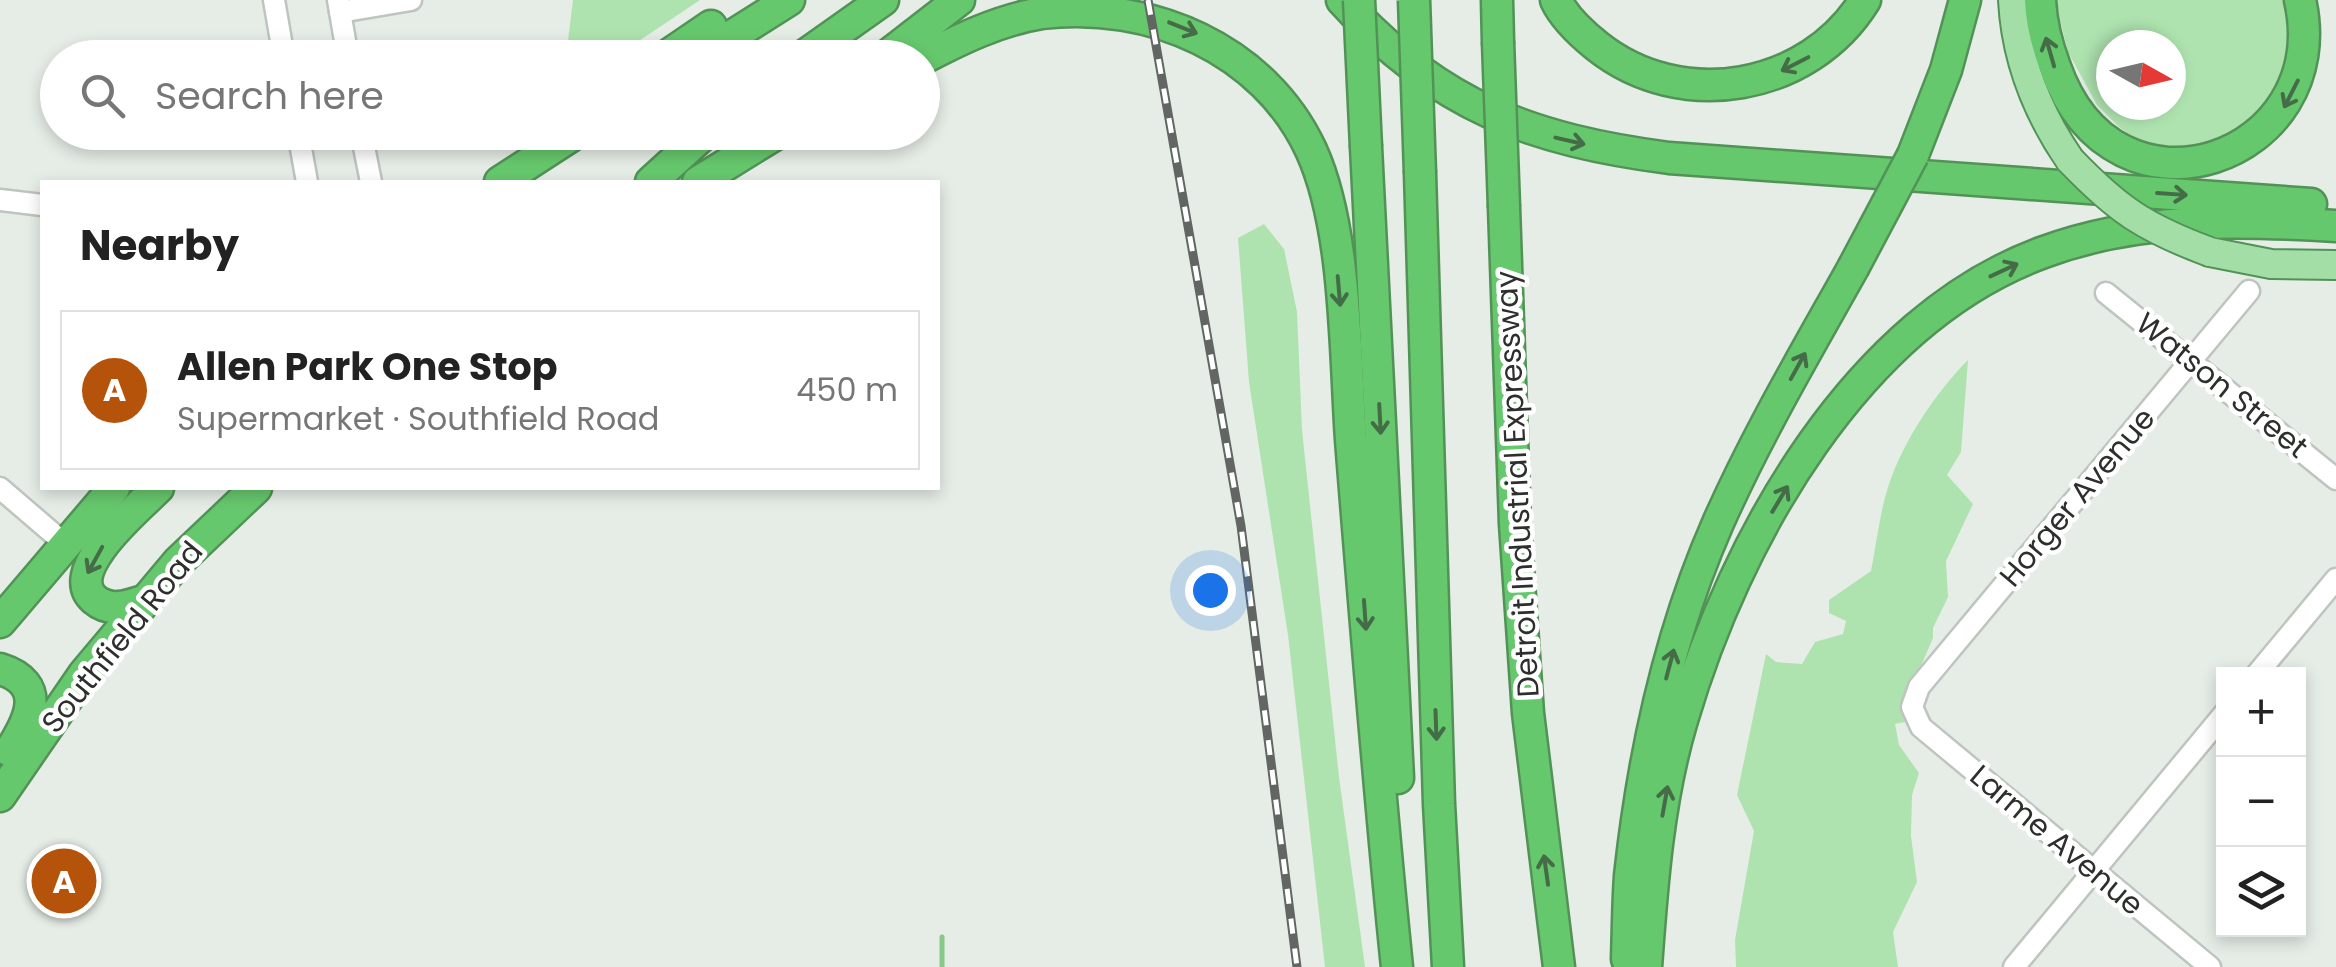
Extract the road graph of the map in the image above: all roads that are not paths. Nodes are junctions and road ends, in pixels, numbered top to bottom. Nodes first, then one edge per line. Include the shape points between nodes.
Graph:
1 (274, 0) edge
2 (410, 0) edge
3 (751, 0) edge
4 (789, 0) edge
5 (882, 0) edge
6 (959, 0) edge
7 (1342, 0) edge
8 (1359, 0) edge
9 (1414, 0) edge
10 (1497, 0) edge
11 (1556, 0) edge
12 (1866, 0) edge
13 (1953, 0) edge
14 (1966, 0) edge
15 (2013, 0) edge
16 (2040, 0) edge
17 (2300, 0) edge
18 (339, 6) edge
19 (281, 40) edge
20 (345, 40) edge
21 (691, 40) edge
22 (726, 40) edge
23 (826, 40) edge
24 (907, 40) edge
25 (940, 51) edge
26 (1933, 101) junction
27 (301, 150) edge
28 (527, 150) edge
29 (550, 150) edge
30 (686, 150) edge
31 (750, 150) edge
32 (504, 179) edge
33 (307, 180) edge
34 (653, 180) edge
35 (701, 180) edge
36 (0, 200) edge
37 (40, 205) edge
38 (2336, 206) edge
39 (2336, 226) edge
40 (2336, 265) edge
41 (2249, 291) dead end
42 (2106, 293) dead end
43 (2192, 359) junction
44 (2336, 479) edge
45 (0, 488) edge
46 (112, 490) edge
47 (156, 490) edge
48 (228, 490) edge
49 (254, 490) edge
50 (202, 539) junction
51 (64, 543) junction
52 (2336, 579) edge
53 (146, 600) junction
54 (0, 622) edge
55 (2263, 667) edge
56 (0, 669) edge
57 (1912, 707) joint
58 (2216, 724) edge
59 (0, 766) edge
60 (0, 796) edge
61 (2094, 870) junction
62 (1397, 967) edge
63 (1409, 967) edge
64 (1448, 967) edge
65 (1559, 967) edge
66 (1626, 967) edge
67 (1646, 967) edge
68 (2014, 967) edge
69 (2210, 967) edge

1 - 19 street
2 - 18 street
3 - 21 highway
4 - 22 highway
5 - 23 highway
6 - 24 highway
7 -> 38 highway via 1443,88 1505,120 1603,149
8 -> 63 highway, bridge
9 -> 64 highway, bridge
65 -> 10 highway, Detroit Industrial Expressway, bridge via 1528,713
12 -> 11 highway via 1830,44 1800,63 1769,77 1717,86 1650,76 1610,57
13 - 26 highway
14 - 26 highway
15 - 40 main road, bridge via 2019,48 2042,114 2070,160 2108,200 2139,222 2210,252 2271,264
17 -> 16 highway via 2304,58 2288,102 2262,134 2236,152 2184,164 2135,157 2084,120 2056,71
18 - 20 street
25 -> 62 highway via 1040,13 1137,13 1180,26 1243,64 1272,91 1312,152 1335,245
66 -> 26 highway, bridge via 1640,801 1692,591 1768,420 1913,155
27 - 33 street
28 - 32 highway
29 - 32 highway
30 - 34 highway
31 - 35 highway
36 - 37 street
67 -> 39 highway via 1665,795 1705,653 1764,524 1808,452 1888,353 1987,278 2108,233 2222,221
41 - 43 street, Horger Avenue
42 - 43 street, Watson Street
43 - 44 street, Watson Street
43 - 57 street, Horger Avenue via 1919,687
45 - 51 street
46 - 51 highway
47 -> 53 highway via 90,560 86,582 92,598 106,606
48 - 50 highway
49 - 50 highway, Southfield Road
50 - 53 highway, Southfield Road
51 - 54 highway
52 - 55 street
53 - 60 highway, Southfield Road via 84,674
56 - 59 highway via 24,682 31,710
57 - 61 street, Larme Avenue via 1921,726
58 - 61 street
61 - 68 street
61 - 69 street, Larme Avenue

